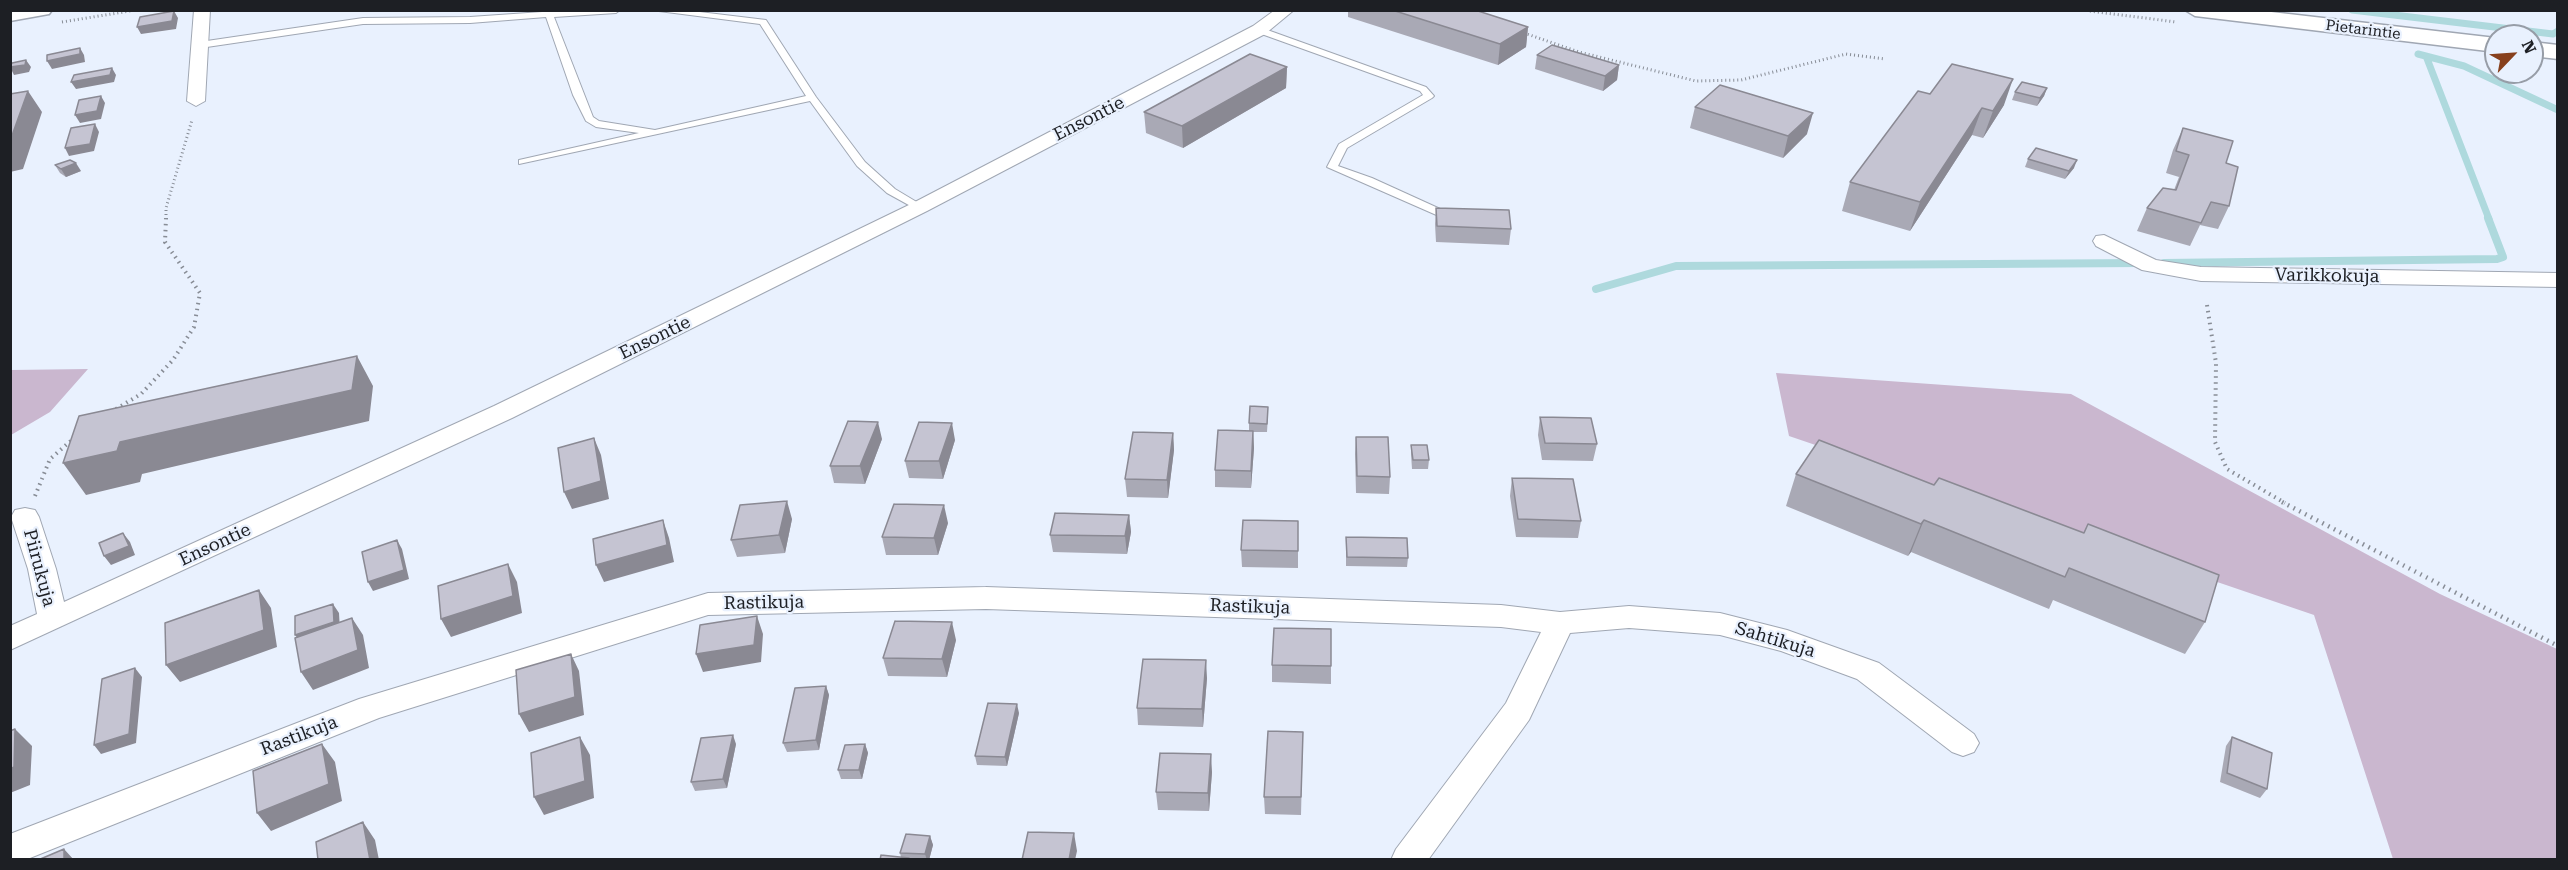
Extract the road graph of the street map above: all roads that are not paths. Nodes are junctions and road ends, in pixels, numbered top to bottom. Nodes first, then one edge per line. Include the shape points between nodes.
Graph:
1 (202, 10) edge
2 (616, 10) edge
3 (655, 10) edge
4 (1286, 10) edge
5 (2195, 10) edge
6 (10, 15) edge
7 (549, 15) junction
8 (50, 17) edge
9 (1259, 30) junction
10 (2484, 44) edge
11 (200, 45) junction
12 (812, 98) junction
13 (196, 101) road end
14 (655, 133) junction
15 (523, 162) dead end
16 (920, 207) junction
17 (1445, 215) edge
18 (2104, 241) dead end
19 (2558, 280) edge
20 (25, 517) road end
21 (53, 620) junction
22 (1560, 623) junction
23 (10, 639) edge
24 (1963, 743) dead end
25 (10, 850) edge
26 (1408, 860) edge

1 - 11 street
2 - 7 lane
3 - 12 lane via 763,22
4 - 9 street, Ensontie
5 - 10 main road, Pietarintie
6 - 8 main road
7 - 11 lane via 363,21
7 - 14 lane via 589,119 609,127
9 - 16 street, Ensontie
9 - 17 lane via 1423,89 1429,96 1343,146 1332,166
11 - 13 street
12 - 14 lane
12 - 16 lane via 861,164 891,191
14 - 15 lane
16 - 21 street, Ensontie via 504,412
18 - 19 street, Varikkokuja via 2150,265 2201,274
20 - 21 street, Piirukuja
21 - 23 street, Ensontie
22 - 24 street, Sahtikuja via 1629,617 1720,624 1787,641 1868,671
22 - 25 street, Rastikuja via 1501,616 986,598 708,604 370,708
22 - 26 street via 1518,711

